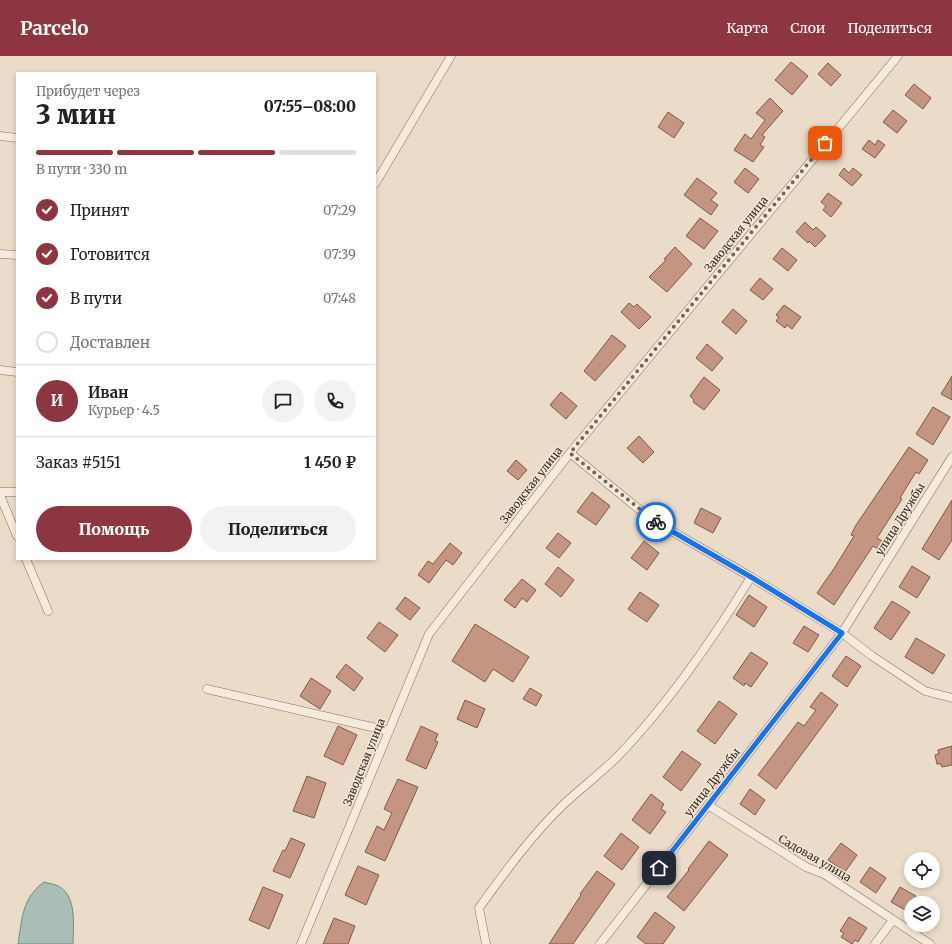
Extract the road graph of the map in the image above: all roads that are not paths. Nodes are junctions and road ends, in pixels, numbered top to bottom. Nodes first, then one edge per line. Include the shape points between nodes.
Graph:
1 (451, 56) edge
2 (898, 56) edge
3 (0, 136) edge
4 (16, 138) edge
5 (376, 168) edge
6 (384, 169) junction
7 (376, 182) edge
8 (0, 254) edge
9 (16, 255) edge
10 (0, 370) edge
11 (16, 372) edge
12 (570, 453) junction
13 (952, 457) edge
14 (16, 492) edge
15 (0, 494) edge
16 (16, 534) edge
17 (26, 560) edge
18 (751, 577) junction
19 (48, 611) dead end
20 (842, 633) junction
21 (207, 689) dead end
22 (952, 698) edge
23 (389, 731) junction
24 (708, 805) junction
25 (893, 920) junction
26 (301, 944) edge
27 (486, 944) edge
28 (600, 944) edge
29 (875, 944) edge
30 (930, 944) edge

1 - 6 street
2 - 12 street, Заводская улица
3 - 4 street
5 - 6 street
6 - 7 street
8 - 9 street
10 - 11 street
12 - 18 street via 651,519
12 - 23 street, Заводская улица via 429,634
13 - 20 street, улица Дружбы
14 - 15 street
15 - 16 street
17 - 19 street
18 - 20 street
18 - 27 street via 722,625 683,680 621,753 562,806 517,857 478,908
20 - 22 street via 925,691
20 - 24 street, улица Дружбы
21 - 23 street
23 - 26 street, Заводская улица
24 - 25 street, Садовая улица via 806,867 824,874
24 - 28 street, улица Дружбы
25 - 29 street
25 - 30 street, Садовая улица

